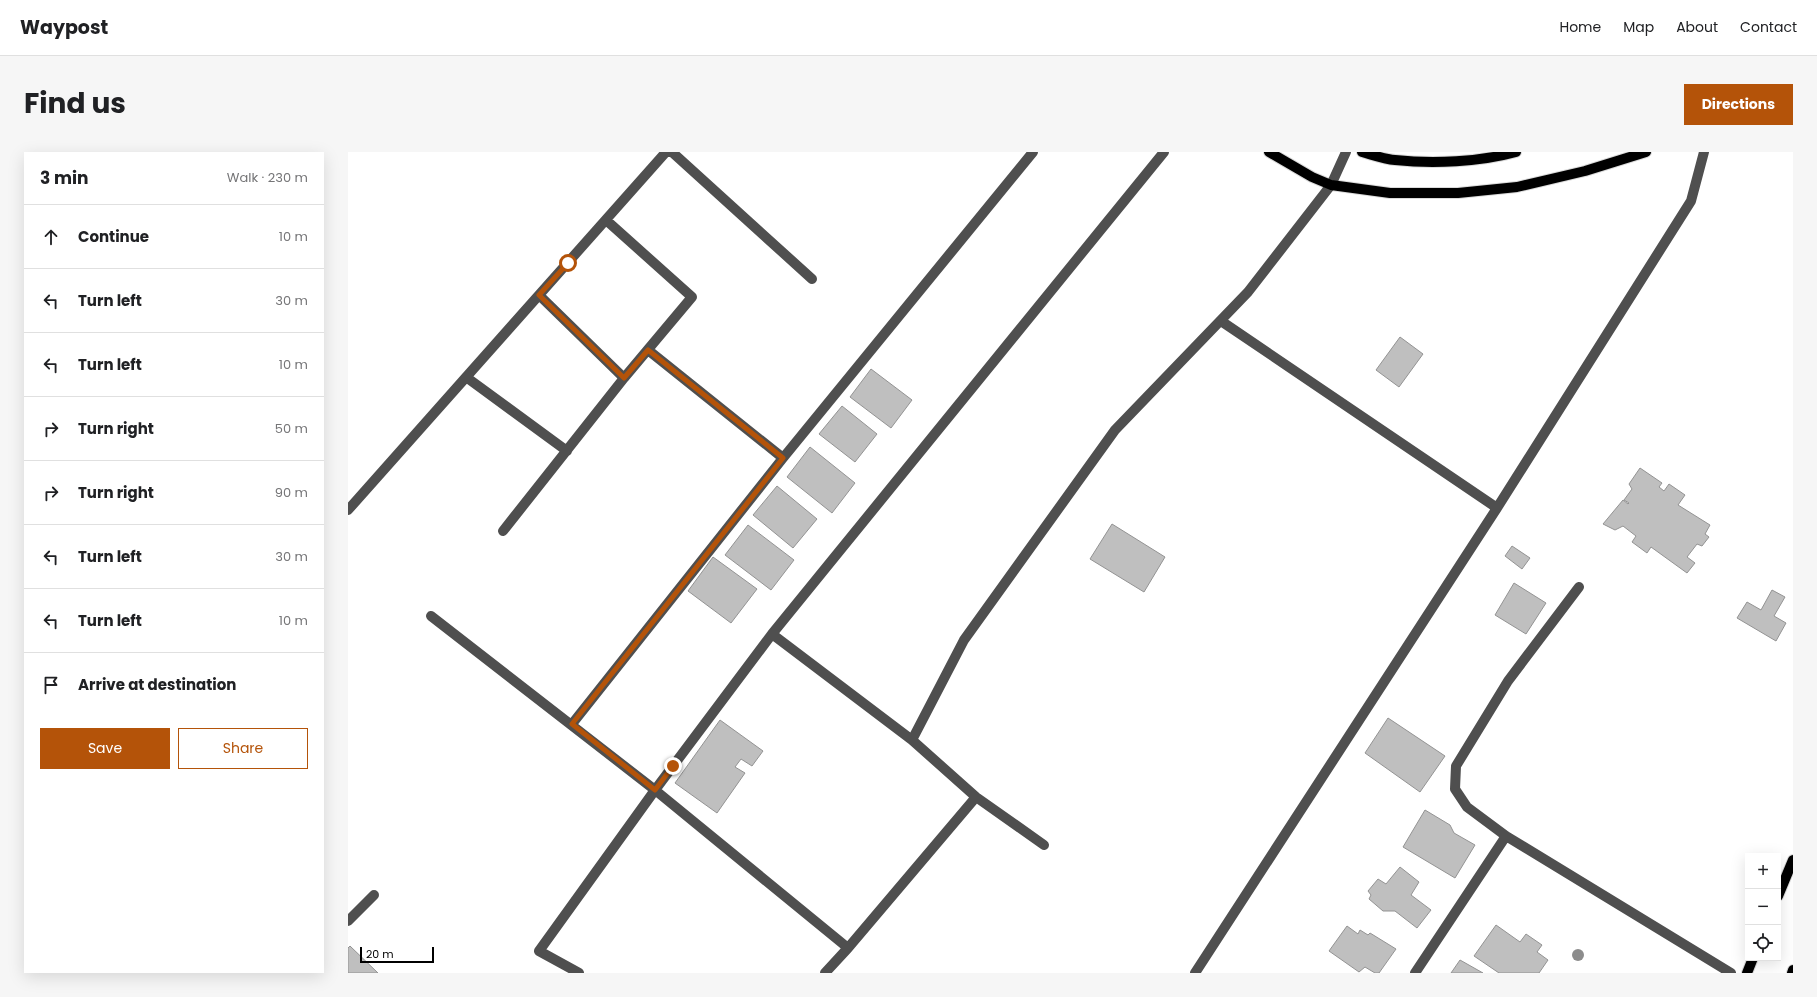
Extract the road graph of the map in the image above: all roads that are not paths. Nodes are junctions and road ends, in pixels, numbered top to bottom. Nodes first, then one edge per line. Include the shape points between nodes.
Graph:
1 (666, 152) edge
2 (672, 152) edge
3 (1033, 152) edge
4 (1164, 152) edge
5 (1269, 152) edge
6 (1346, 152) edge
7 (1362, 152) edge
8 (1516, 152) edge
9 (1646, 152) edge
10 (1704, 152) edge
11 (1331, 186) junction
12 (606, 220) junction
13 (812, 279) dead end
14 (539, 295) junction
15 (1221, 321) junction
16 (648, 350) junction
17 (466, 377) junction
18 (624, 378) junction
19 (567, 451) junction
20 (783, 458) junction
21 (1497, 508) junction
22 (348, 510) edge
23 (503, 531) dead end
24 (1580, 587) dead end
25 (431, 616) dead end
26 (772, 634) junction
27 (572, 724) junction
28 (912, 740) junction
29 (655, 790) junction
30 (976, 797) junction
31 (1506, 836) junction
32 (1044, 845) dead end
33 (1793, 860) edge
34 (1781, 889) edge
35 (374, 895) dead end
36 (348, 921) edge
37 (848, 948) junction
38 (1752, 961) edge
39 (1793, 970) edge
40 (579, 973) edge
41 (825, 973) edge
42 (1196, 973) edge
43 (1416, 973) edge
44 (1731, 973) edge
45 (1746, 973) edge
46 (1792, 973) edge

1 - 12 street
2 - 13 street
3 - 20 street
4 - 26 street
5 - 11 main road
6 - 11 street
7 - 8 main road via 1394,160 1435,161 1496,157
9 - 11 main road via 1585,171 1517,187 1458,193 1398,193
10 - 21 street via 1691,201
11 - 15 street via 1248,292
12 - 14 street
12 - 16 street via 692,297
14 - 17 street
14 - 18 street
15 - 21 street
15 - 28 street via 1115,430 964,640
16 - 18 street
16 - 20 street
17 - 19 street
17 - 22 street
18 - 19 street
19 - 23 street
20 - 27 street
21 - 42 street
24 - 31 street via 1508,681 1456,766 1455,790 1467,807
25 - 27 street
26 - 28 street
26 - 29 street
27 - 29 street
28 - 30 street
29 - 37 street
29 - 40 street via 540,951
30 - 32 street
30 - 37 street
31 - 43 street
31 - 44 street
33 - 34 main road
35 - 36 street
37 - 41 street
38 - 45 main road
39 - 46 main road

